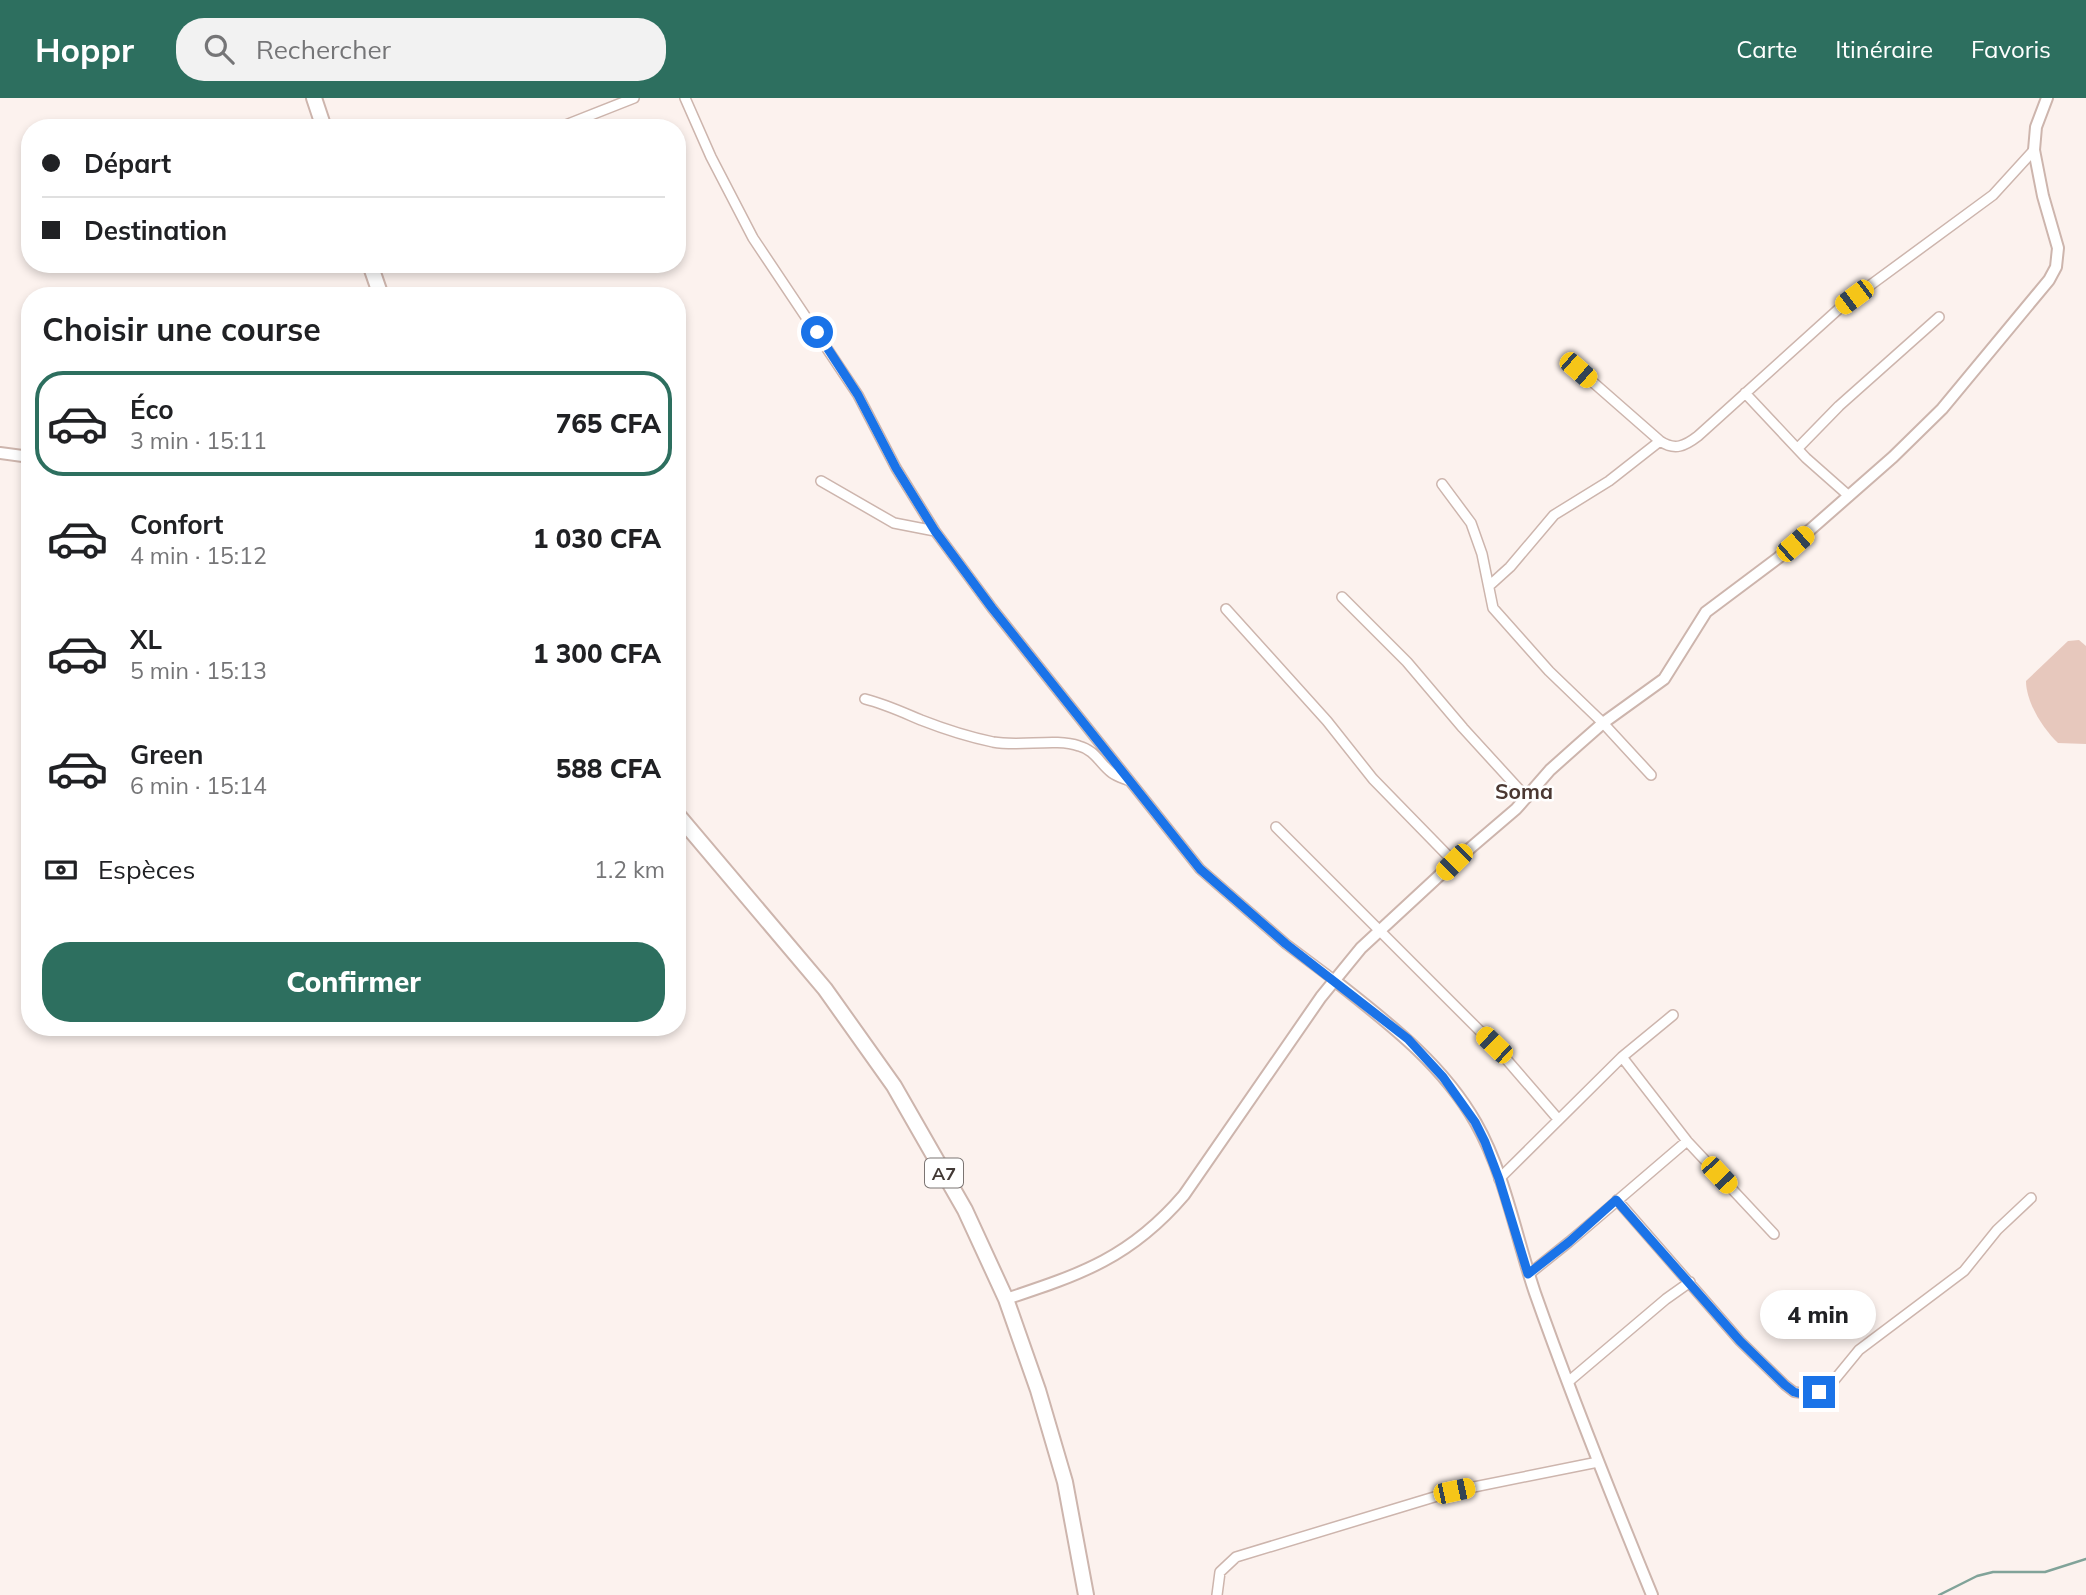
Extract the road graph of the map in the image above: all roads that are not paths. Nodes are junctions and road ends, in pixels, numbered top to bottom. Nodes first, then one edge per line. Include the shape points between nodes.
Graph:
1 (314, 98) edge
2 (634, 98) edge
3 (685, 98) edge
4 (2047, 98) edge
5 (321, 119) edge
6 (581, 119) edge
7 (2034, 150) junction
8 (1939, 317) dead end
9 (1578, 370) dead end
10 (1745, 393) junction
11 (1660, 441) junction
12 (1798, 448) junction
13 (0, 453) edge
14 (21, 456) edge
15 (821, 481) dead end
16 (1442, 484) dead end
17 (1849, 496) junction
18 (935, 531) junction
19 (1489, 586) junction
20 (1342, 597) dead end
21 (1226, 609) dead end
22 (865, 699) dead end
23 (1603, 723) junction
24 (1651, 775) dead end
25 (1131, 783) junction
26 (1527, 798) junction
27 (686, 825) edge
28 (1276, 827) dead end
29 (1454, 862) junction
30 (1378, 931) junction
31 (1334, 980) junction
32 (1674, 1016) dead end
33 (1622, 1057) junction
34 (1558, 1119) junction
35 (1687, 1141) junction
36 (1499, 1179) junction
37 (2031, 1198) dead end
38 (1616, 1200) junction
39 (1774, 1234) dead end
40 (1528, 1274) junction
41 (1690, 1283) junction
42 (1006, 1299) junction
43 (1568, 1382) junction
44 (1598, 1462) junction
45 (1086, 1595) edge
46 (1217, 1595) edge
47 (1652, 1595) edge

1 - 5 main road
2 - 6 street
3 - 18 street via 753,237 858,395
4 - 7 street via 2036,127
7 - 10 street via 1993,195 1842,306
7 - 17 street via 2058,248 2056,267 1942,409
8 - 12 street
9 - 11 street
10 - 11 street via 1689,443 1677,447
10 - 12 street
11 - 19 street via 1609,481 1554,515
12 - 17 street
13 - 14 street
15 - 18 street via 894,523
16 - 19 street via 1471,523
17 - 23 street via 1778,558 1714,604 1664,679
18 - 25 street
19 - 23 street via 1493,608
20 - 26 street via 1407,662
21 - 29 street via 1373,779
22 - 25 street via 996,742 1082,746
23 - 24 street
23 - 26 street via 1550,770
25 - 31 street via 1200,869
26 - 29 street
27 - 42 main road, A7 via 825,989 894,1086 965,1210
28 - 30 street
29 - 30 street
30 - 31 street
30 - 34 street via 1494,1045
31 - 36 street via 1408,1039 1436,1069 1475,1122
31 - 42 street via 1184,1195 1160,1222 1087,1270
32 - 33 street
33 - 34 street
33 - 35 street
34 - 36 street
35 - 38 street
35 - 39 street
36 - 40 street
37 - 41 street via 1997,1230 1964,1272 1859,1350 1827,1390 1819,1392 1802,1394 1785,1385
38 - 40 street
38 - 41 street
40 - 43 street
41 - 43 street
42 - 45 main road, A7 via 1065,1482
43 - 44 street
44 - 46 street via 1454,1491 1236,1557 1220,1572
44 - 47 street

